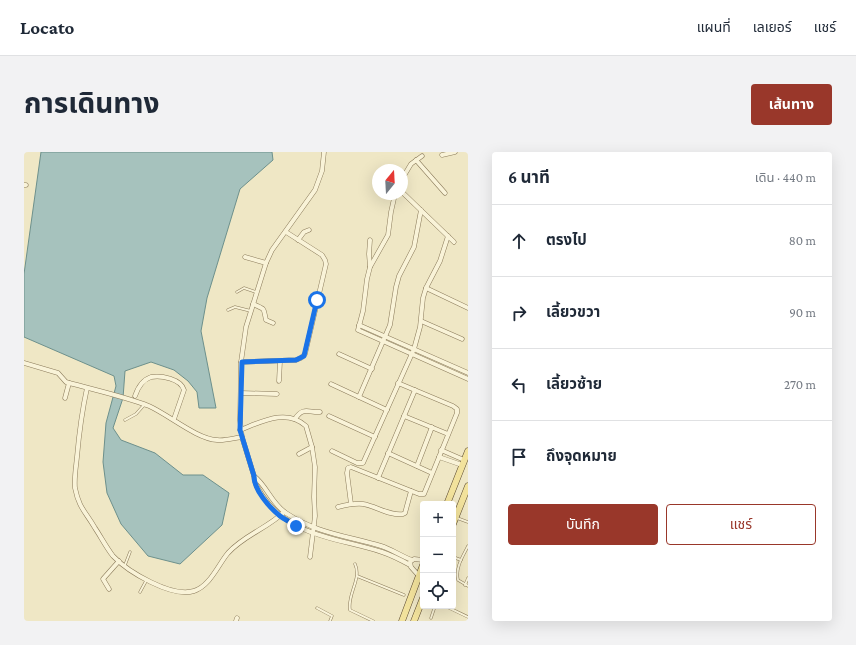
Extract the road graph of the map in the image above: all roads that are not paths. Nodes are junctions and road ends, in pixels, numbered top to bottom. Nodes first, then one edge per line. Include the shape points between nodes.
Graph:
1 (324, 152) edge
2 (455, 152) edge
3 (442, 155) dead end
4 (422, 156) dead end
5 (416, 160) junction
6 (408, 169) edge
7 (445, 192) dead end
8 (408, 198) edge
9 (394, 200) edge
10 (421, 210) junction
11 (309, 230) dead end
12 (286, 232) junction
13 (448, 236) junction
14 (298, 240) junction
15 (370, 240) dead end
16 (454, 242) dead end
17 (245, 257) dead end
18 (266, 263) junction
19 (370, 268) junction
20 (426, 288) junction
21 (237, 292) dead end
22 (257, 292) junction
23 (253, 304) junction
24 (468, 308) edge
25 (228, 310) dead end
26 (251, 311) junction
27 (421, 321) junction
28 (273, 324) dead end
29 (385, 339) junction
30 (462, 339) dead end
31 (414, 349) junction
32 (339, 354) dead end
33 (411, 354) junction
34 (280, 361) junction
35 (242, 362) junction
36 (24, 363) edge
37 (372, 369) junction
38 (468, 373) edge
39 (468, 379) edge
40 (279, 381) dead end
41 (69, 383) junction
42 (398, 383) junction
43 (331, 384) dead end
44 (87, 388) junction
45 (415, 390) junction
46 (241, 393) junction
47 (277, 394) dead end
48 (135, 396) dead end
49 (359, 397) junction
50 (65, 398) dead end
51 (144, 405) junction
52 (387, 410) junction
53 (320, 412) dead end
54 (329, 416) dead end
55 (404, 416) junction
56 (174, 419) junction
57 (295, 419) junction
58 (125, 420) dead end
59 (432, 427) junction
60 (240, 430) junction
61 (448, 434) junction
62 (242, 437) junction
63 (375, 437) junction
64 (312, 447) junction
65 (441, 450) junction
66 (332, 451) dead end
67 (468, 451) edge
68 (388, 453) junction
69 (299, 454) dead end
70 (439, 457) junction
71 (463, 463) junction
72 (417, 466) junction
73 (432, 473) junction
74 (254, 476) junction
75 (378, 478) junction
76 (468, 486) edge
77 (411, 491) junction
78 (448, 501) edge
79 (351, 504) junction
80 (465, 504) edge
81 (338, 506) dead end
82 (284, 512) junction
83 (280, 516) junction
84 (456, 518) edge
85 (456, 521) edge
86 (468, 522) edge
87 (313, 527) junction
88 (314, 533) junction
89 (468, 546) edge
90 (130, 552) dead end
91 (310, 556) dead end
92 (456, 558) edge
93 (420, 559) edge
94 (412, 560) junction
95 (461, 560) junction
96 (119, 561) junction
97 (355, 564) dead end
98 (410, 565) junction
99 (125, 566) junction
100 (420, 573) edge
101 (357, 576) junction
102 (419, 576) junction
103 (468, 578) edge
104 (146, 580) junction
105 (467, 586) edge
106 (109, 589) dead end
107 (140, 592) dead end
108 (404, 595) dead end
109 (420, 606) edge
110 (317, 608) dead end
111 (434, 609) edge
112 (451, 609) edge
113 (468, 617) edge
114 (431, 618) dead end
115 (330, 621) edge
116 (373, 621) edge
117 (402, 621) edge
118 (414, 621) edge

1 - 12 street via 322,171 315,190
2 - 3 street
4 - 5 street
5 - 6 street
5 - 7 street
8 - 10 street
9 - 19 street via 388,235
10 - 13 street
10 - 29 street via 414,247 399,276
11 - 14 street
12 - 14 street
12 - 18 street via 272,250
13 - 16 street
13 - 20 street via 440,261
14 - 34 street via 322,255 326,264 305,354 296,360
15 - 19 street
17 - 18 street
18 - 22 street
19 - 29 street via 364,311 358,327 359,330
20 - 24 street
20 - 27 street
21 - 22 lane via 244,288
22 - 23 street
23 - 26 street
23 - 28 street via 264,309 266,320
25 - 26 lane via 235,307
26 - 35 street
27 - 30 street
27 - 31 street
29 - 31 street
29 - 33 street
29 - 37 street
31 - 33 street
31 - 38 street
32 - 37 street
33 - 39 street
33 - 42 street
34 - 35 street
34 - 40 street
35 - 46 street
36 - 41 street via 58,373
37 - 49 street
41 - 44 street
41 - 50 street
42 - 45 street
42 - 52 street
43 - 49 street
44 - 51 street
44 - 96 street via 75,486 83,510 108,549
45 - 55 street
45 - 61 street via 455,407 457,412
46 - 47 street
46 - 60 street
48 - 56 street via 139,386 151,377 178,382 184,390
49 - 52 street
51 - 56 street
51 - 58 lane via 136,414
52 - 63 street
53 - 57 street via 305,411
54 - 63 street
55 - 59 street
55 - 68 street
56 - 62 street via 207,438 218,440
57 - 60 street via 278,417
57 - 64 street via 306,426
59 - 61 street
59 - 72 street
60 - 62 street
61 - 65 street
62 - 74 street
63 - 66 street via 361,464
64 - 69 street
64 - 87 street via 315,467
65 - 70 street
65 - 71 street
67 - 71 main road
68 - 72 street
68 - 75 street
70 - 71 street
70 - 73 street
71 - 78 main road
72 - 73 street
73 - 77 street via 424,494
74 - 82 street
74 - 83 street via 264,498
75 - 77 street
75 - 79 street via 348,468
76 - 80 main road
77 - 79 street via 403,514 394,514 362,504
79 - 81 street
80 - 84 main road
82 - 83 street
82 - 87 street
83 - 88 street
83 - 104 street via 236,545 199,589 184,592
85 - 86 lane
87 - 88 street
87 - 94 street via 329,534 383,547
88 - 91 street
88 - 98 street via 382,552
89 - 95 lane
90 - 99 lane
92 - 95 lane
93 - 94 street
94 - 98 street
95 - 105 lane via 457,576 458,580
96 - 99 street
96 - 106 street via 103,579
97 - 101 lane
98 - 102 street
99 - 104 street
100 - 102 main road
101 - 108 lane
101 - 116 lane via 349,604 350,610
102 - 117 main road
103 - 105 lane
104 - 107 lane
109 - 118 main road
110 - 115 lane via 332,616
111 - 114 lane
112 - 113 lane

